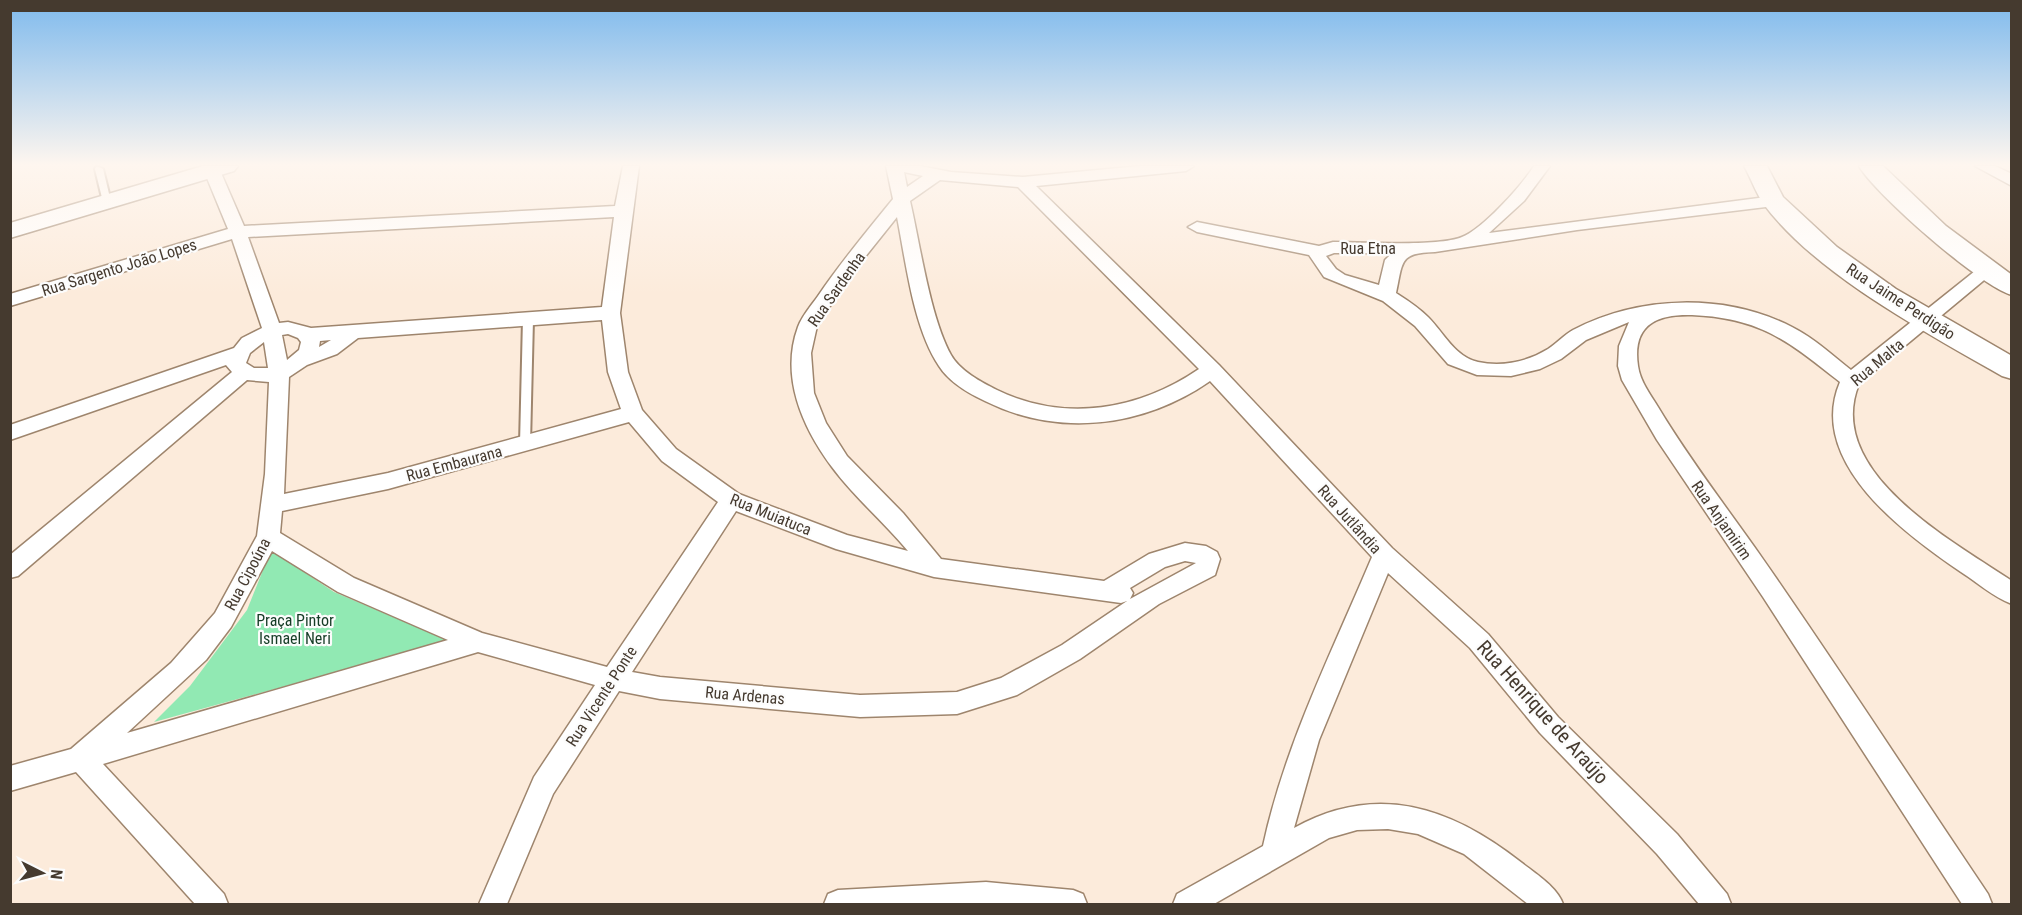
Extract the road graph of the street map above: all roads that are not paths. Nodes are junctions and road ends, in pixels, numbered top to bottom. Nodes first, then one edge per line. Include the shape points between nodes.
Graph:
1 (30, 209) edge
2 (57, 209) edge
3 (230, 209) edge
4 (895, 209) edge
5 (904, 209) edge
6 (1050, 209) edge
7 (1509, 209) edge
8 (1711, 209) edge
9 (1782, 209) edge
10 (1912, 209) edge
11 (623, 211) joint
12 (10, 215) edge
13 (1197, 227) dead end
14 (10, 231) edge
15 (238, 232) junction
16 (1469, 242) junction
17 (1409, 248) junction
18 (1319, 252) junction
19 (1986, 271) junction
20 (2012, 287) edge
21 (1386, 295) junction
22 (10, 300) edge
23 (611, 313) junction
24 (1652, 313) junction
25 (528, 319) junction
26 (1927, 321) junction
27 (272, 330) junction
28 (353, 331) junction
29 (310, 334) junction
30 (303, 359) junction
31 (241, 363) junction
32 (2012, 369) edge
33 (1212, 370) junction
34 (279, 373) junction
35 (1851, 380) junction
36 (633, 414) junction
37 (10, 433) edge
38 (525, 444) junction
39 (731, 500) junction
40 (272, 504) junction
41 (268, 537) junction
42 (1384, 555) junction
43 (934, 568) junction
44 (10, 569) edge
45 (1108, 591) junction
46 (2012, 594) edge
47 (1151, 597) junction
48 (478, 642) junction
49 (611, 679) junction
50 (80, 757) junction
51 (10, 779) edge
52 (1275, 854) junction
53 (214, 904) edge
54 (493, 904) edge
55 (838, 904) edge
56 (1073, 904) edge
57 (1186, 904) edge
58 (1549, 904) edge
59 (1717, 904) edge
60 (1978, 904) edge

1 - 12 main road
2 - 14 main road
3 - 15 street, Rua Cipoúna
4 - 43 street, Rua Sardenha via 808,326 801,353 804,393 816,425 840,462 895,519
5 - 33 street via 926,309 944,359 964,380 994,398 1030,413 1097,417 1167,398 1192,386
6 - 33 street, Rua Jutlândia
7 - 16 street
8 - 16 street, Rua Etna
9 - 26 main road, Rua Jaime Perdigão via 1851,271
10 - 19 main road
11 - 15 street, Rua Sargento João Lopes
11 - 23 street, Rua Muiatuca
13 - 18 street
15 - 22 street, Rua Sargento João Lopes
15 - 27 street, Rua Cipoúna
16 - 17 street, Rua Etna
17 - 18 street, Rua Etna via 1349,246
17 - 21 street via 1394,260
18 - 21 street, Rua Etna via 1319,262 1332,275
19 - 20 main road
19 - 26 street, Rua Malta
21 - 24 street, Rua Etna via 1414,313 1453,359 1487,370 1511,370 1531,364 1604,324
23 - 25 street
23 - 36 street, Rua Muiatuca via 618,372
24 - 35 street via 1720,309 1755,318 1786,332
24 - 60 street, Rua Anjamirim via 1638,322 1629,346 1632,380 1664,435
25 - 28 street
25 - 38 lane
26 - 32 main road, Rua Jaime Perdigão
26 - 35 street, Rua Malta
27 - 29 street via 301,329
27 - 31 street via 246,344
27 - 34 street, Rua Cipoúna
28 - 29 street
28 - 30 street via 322,354
29 - 30 street via 313,342
30 - 34 street
31 - 34 street via 259,376
31 - 37 street
31 - 44 street
33 - 42 street, Rua Jutlândia
34 - 40 street, Rua Cipoúna
35 - 46 street, Rua Malta via 1843,394 1842,417 1854,453 1882,497 1913,524
36 - 38 street, Rua Embaurana
36 - 39 street, Rua Muiatuca via 669,455
38 - 40 street, Rua Embaurana via 388,481
39 - 43 street, Rua Muiatuca via 844,543
39 - 49 street, Rua Vicente Ponte
40 - 41 street, Rua Cipoúna
41 - 48 street, Rua Ardenas via 346,585
41 - 50 street, Rua Cipoúna via 223,620 204,644 180,671
42 - 52 street, Rua Jutlândia via 1298,762 1281,815
42 - 59 street, Rua Henrique de Araújo via 1479,641 1557,733 1666,844
43 - 45 street, Rua Muiatuca
45 - 47 street, Rua Muiatuca
45 - 47 street, Rua Ardenas via 1153,562 1181,552 1202,553 1209,559 1207,568 1199,575
47 - 49 street, Rua Ardenas via 1071,652 1008,687 957,703 860,706 660,688
48 - 49 street, Rua Ardenas
48 - 50 street
49 - 54 street, Rua Vicente Ponte via 543,786
50 - 51 street
50 - 53 street
52 - 57 street
52 - 58 street via 1343,819 1391,814 1436,825 1470,841
55 - 56 street via 1026,899

